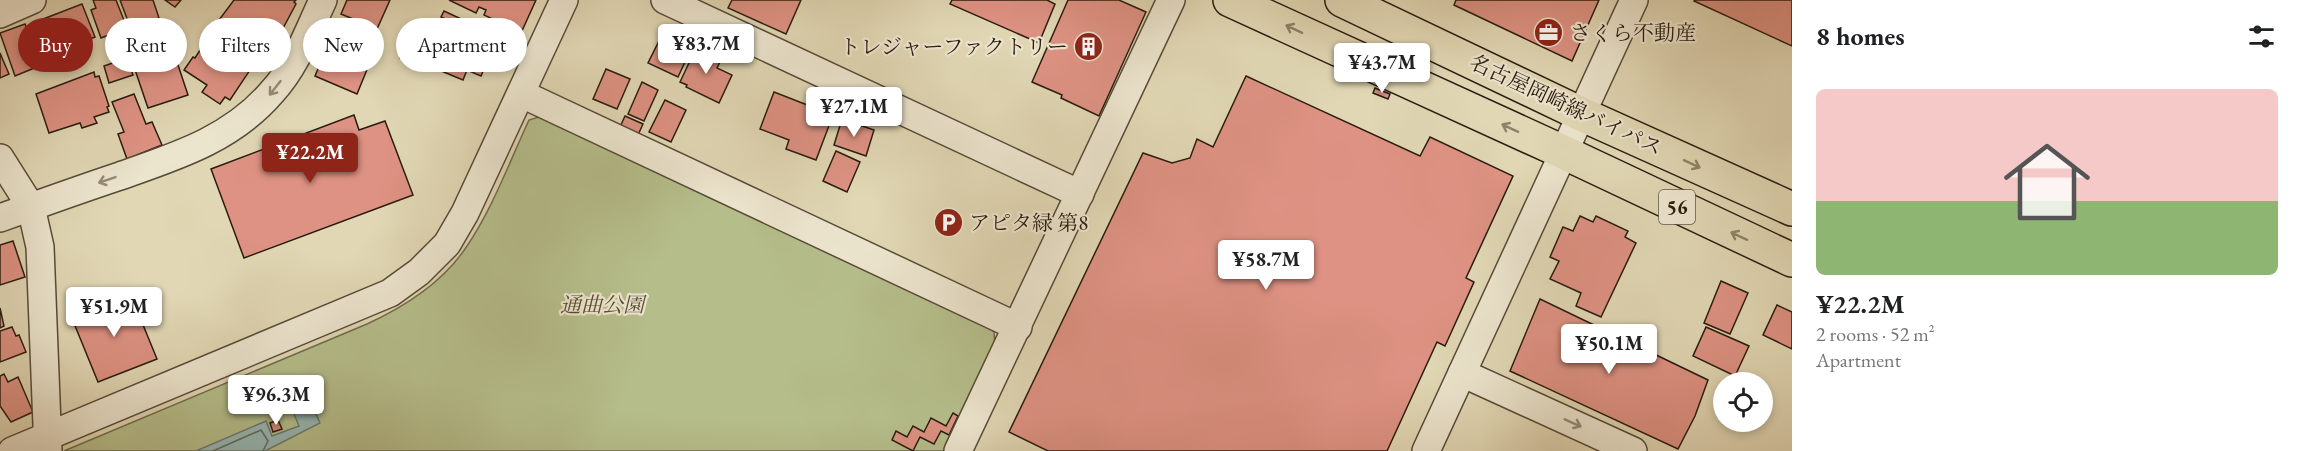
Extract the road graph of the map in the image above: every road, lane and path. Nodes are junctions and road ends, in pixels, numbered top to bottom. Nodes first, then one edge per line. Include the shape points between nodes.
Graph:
1 (32, 0) edge
2 (323, 0) edge
3 (564, 0) edge
4 (665, 0) edge
5 (1172, 0) edge
6 (1230, 0) edge
7 (1342, 0) edge
8 (1634, 0) edge
9 (0, 14) edge
10 (522, 94) junction
11 (1581, 114) junction
12 (1563, 152) junction
13 (0, 158) edge
14 (1080, 194) junction
15 (31, 207) junction
16 (1792, 209) edge
17 (0, 218) edge
18 (1792, 260) edge
19 (1018, 327) junction
20 (1462, 373) junction
21 (47, 444) edge
22 (1598, 444) edge
23 (12, 451) edge
24 (958, 451) edge
25 (1426, 451) edge
26 (1633, 451) edge

1 - 9 street
2 -> 15 street via 294,61 273,92 245,119 183,153
3 - 10 street
4 - 14 street
5 - 14 street
12 -> 6 main road, 56
7 - 11 main road, 名古屋岡崎線バイパス / 56
8 - 11 street
10 - 19 street
10 - 21 street via 465,213 447,244 419,272 390,293
11 - 12 street
11 -> 16 main road, 名古屋岡崎線バイパス / 56
18 -> 12 main road, 56
12 - 20 street
13 - 15 street
14 - 19 street via 1053,238
15 - 17 street
15 - 21 street via 40,247
19 - 24 street
20 -> 22 street via 1526,413
20 - 25 street
21 - 23 street
22 - 26 street

